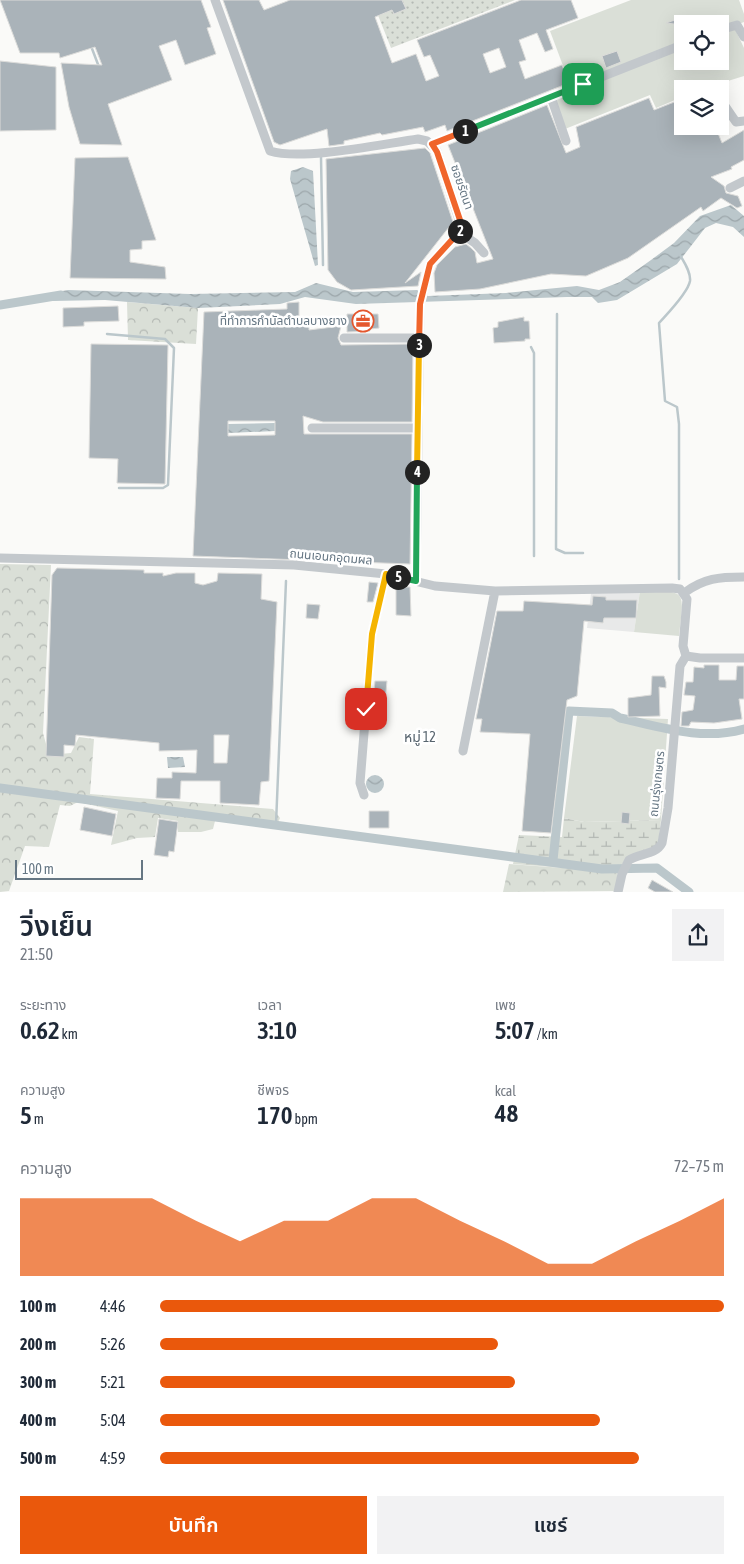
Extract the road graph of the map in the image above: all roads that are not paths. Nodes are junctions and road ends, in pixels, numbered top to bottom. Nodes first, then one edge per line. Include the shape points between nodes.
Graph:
1 (215, 0) edge
2 (729, 27) edge
3 (744, 37) edge
4 (674, 48) edge
5 (551, 97) junction
6 (729, 112) edge
7 (744, 121) edge
8 (566, 141) dead end
9 (432, 144) junction
10 (744, 182) edge
11 (730, 188) dead end
12 (459, 232) junction
13 (484, 253) dead end
14 (344, 338) dead end
15 (419, 338) junction
16 (312, 428) dead end
17 (418, 428) junction
18 (0, 558) edge
19 (386, 574) junction
20 (744, 577) edge
21 (416, 581) junction
22 (495, 591) junction
23 (684, 593) junction
24 (686, 656) junction
25 (744, 658) edge
26 (463, 751) dead end
27 (364, 795) dead end
28 (618, 892) edge

1 - 9 street via 270,150 281,154 336,151 418,139
2 - 3 street via 737,25
4 - 5 street
5 - 8 street
5 - 9 street
6 - 7 street via 736,122
9 - 12 street, ซอยรัตนา via 460,220
10 - 11 street
12 - 13 street
12 - 15 street via 430,264 420,304
14 - 15 street
15 - 17 street
16 - 17 street
17 - 21 street
18 - 19 street, ถนนเอนกอุดมผล via 294,565
19 - 21 street, ถนนเอนกอุดมผล
19 - 27 street via 372,634 360,783
20 - 23 street via 699,582
21 - 22 street, ถนนเอนกอุดมผล via 435,586
22 - 23 street, ถนนเอนกอุดมผล via 672,588
22 - 26 street
23 - 24 street via 688,606 683,646
24 - 25 street
24 - 28 street, ถนนรุ่งเกษตร via 680,666 662,843 654,852 629,860

